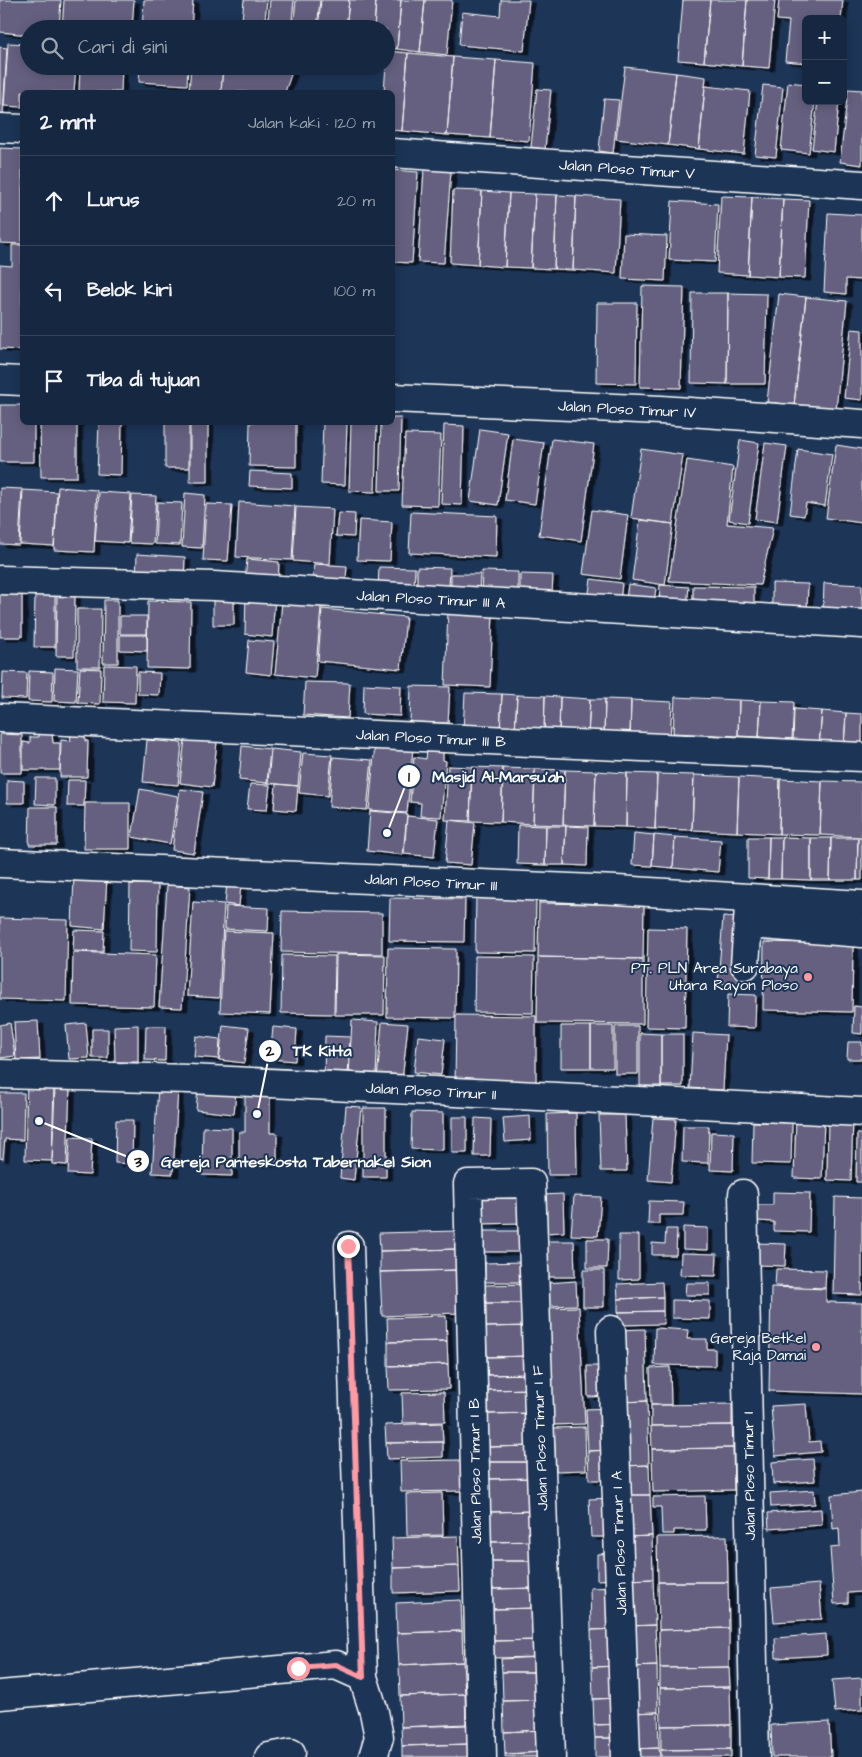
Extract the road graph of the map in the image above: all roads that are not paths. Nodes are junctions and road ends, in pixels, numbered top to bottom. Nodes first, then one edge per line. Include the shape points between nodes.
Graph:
1 (0, 128) edge
2 (20, 129) edge
3 (395, 153) edge
4 (862, 185) edge
5 (0, 380) edge
6 (20, 381) edge
7 (395, 398) edge
8 (862, 424) edge
9 (0, 580) edge
10 (862, 624) edge
11 (0, 718) edge
12 (862, 757) edge
13 (0, 863) edge
14 (862, 905) edge
15 (750, 911) junction
16 (862, 934) edge
17 (745, 965) dead end
18 (0, 1074) edge
19 (862, 1112) edge
20 (468, 1184) joint
21 (743, 1194) dead end
22 (348, 1246) dead end
23 (611, 1330) dead end
24 (363, 1677) junction
25 (0, 1695) edge
26 (373, 1757) edge
27 (482, 1757) edge
28 (551, 1757) edge
29 (626, 1757) edge
30 (755, 1757) edge

1 - 2 street
3 - 4 street, Jalan Ploso Timur V
5 - 6 street
7 - 8 street, Jalan Ploso Timur IV via 662,410
9 - 10 street, Jalan Ploso Timur III A via 214,586
11 - 12 street, Jalan Ploso Timur III B
13 - 15 street, Jalan Ploso Timur III via 617,890
14 - 15 street, Jalan Ploso Timur III
15 - 16 street
15 - 17 street
18 - 19 street, Jalan Ploso Timur II via 189,1079
20 - 27 street, Jalan Ploso Timur I B
20 - 28 street, Jalan Ploso Timur I F via 531,1183
21 - 30 street, Jalan Ploso Timur I
22 - 24 street
23 - 29 street, Jalan Ploso Timur I A
24 - 25 street via 336,1665
24 - 26 street via 379,1737

